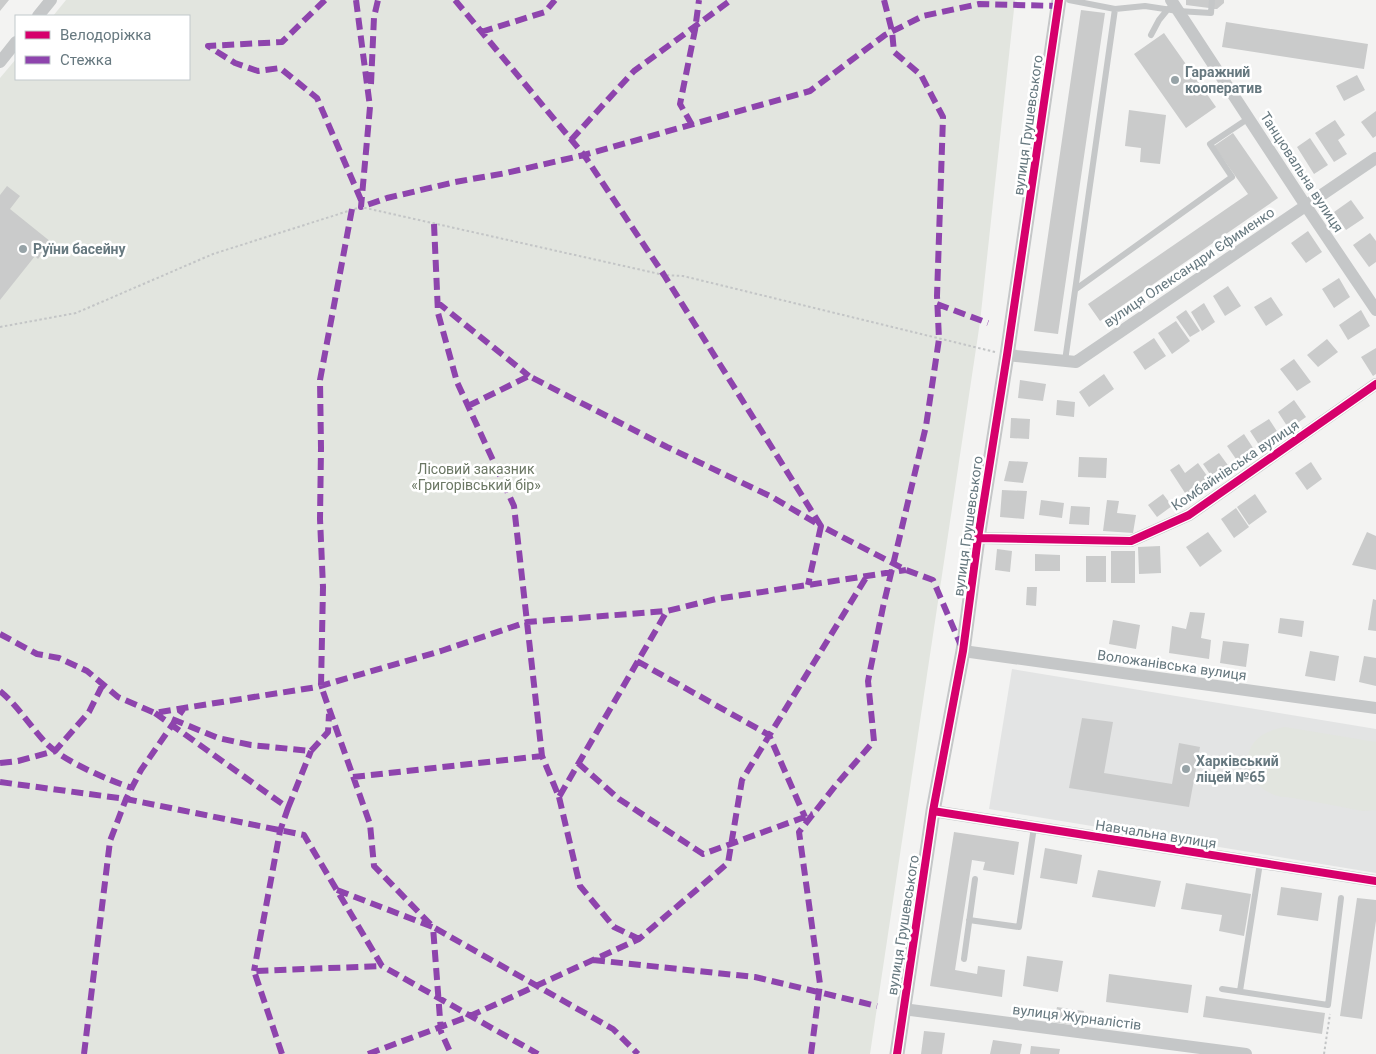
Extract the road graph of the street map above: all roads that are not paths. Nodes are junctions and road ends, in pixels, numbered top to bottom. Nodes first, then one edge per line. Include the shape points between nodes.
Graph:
1 (51, 0) edge
2 (1059, 0) edge
3 (1069, 0) edge
4 (1212, 0) edge
5 (1172, 7) edge
6 (1115, 8) junction
7 (39, 15) edge
8 (1151, 35) dead end
9 (15, 43) edge
10 (0, 62) edge
11 (1249, 118) junction
12 (1376, 158) edge
13 (1306, 206) junction
14 (1076, 288) junction
15 (1376, 310) edge
16 (1007, 355) junction
17 (1065, 361) junction
18 (1376, 384) edge
19 (978, 538) junction
20 (963, 651) junction
21 (1376, 708) edge
22 (933, 811) junction
23 (1034, 827) junction
24 (1260, 863) junction
25 (975, 879) dead end
26 (1376, 881) edge
27 (1341, 898) dead end
28 (969, 920) junction
29 (964, 959) dead end
30 (1222, 989) dead end
31 (1240, 991) junction
32 (903, 1009) junction
33 (897, 1054) edge
34 (1246, 1054) edge

1 - 7 street
2 - 16 street, вулиця Грушевського
3 - 6 lane
4 - 5 lane via 1211,13
5 - 6 lane
5 - 8 lane via 1159,20
5 - 11 street, Танцювальна вулиця
6 - 14 lane
9 - 10 street
11 - 13 street, Танцювальна вулиця
11 - 14 lane via 1210,144 1232,178
12 - 13 street, вулиця Олександри Єфименко
13 - 15 street, Танцювальна вулиця
13 - 17 street, вулиця Олександри Єфименко via 1076,362
14 - 17 lane
16 - 17 street, вулиця Олександри Єфименко
16 - 19 street, вулиця Грушевського
18 - 19 street, Комбайнівська вулиця via 1189,515 1131,541
19 - 20 street, вулиця Грушевського
20 - 21 street, Воложанівська вулиця
20 - 22 street, вулиця Грушевського
22 - 23 street, Навчальна вулиця
22 - 32 street, вулиця Грушевського
23 - 24 street, Навчальна вулиця
23 - 28 lane via 1019,927
24 - 26 street, Навчальна вулиця
24 - 31 lane
25 - 28 lane
27 - 31 lane via 1328,1005
28 - 29 lane
30 - 31 lane
32 - 33 street, вулиця Грушевського
32 - 34 street, вулиця Журналістів

